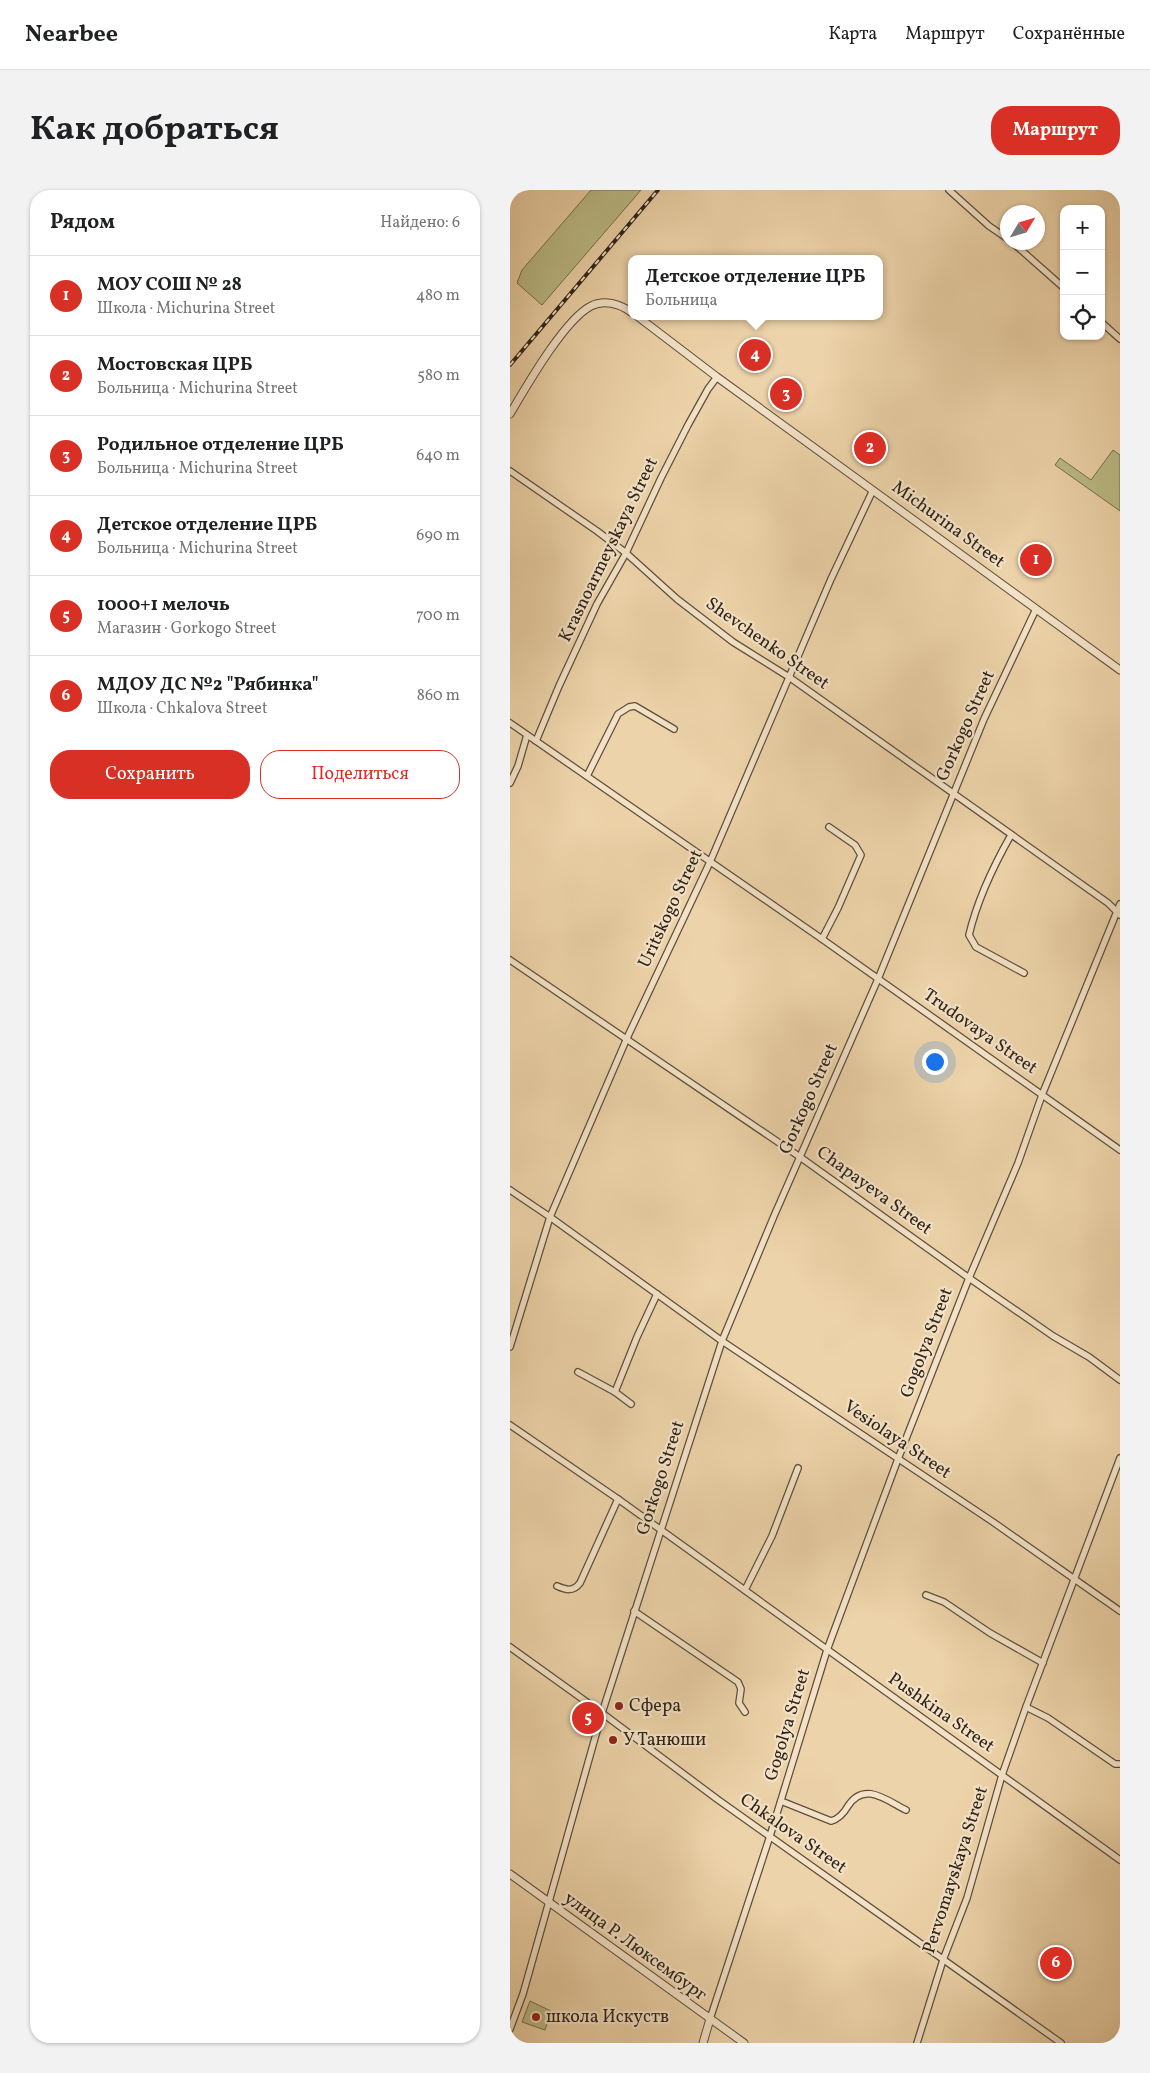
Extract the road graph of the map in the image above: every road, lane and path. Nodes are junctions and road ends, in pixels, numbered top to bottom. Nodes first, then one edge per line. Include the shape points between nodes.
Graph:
1 (949, 190) edge
2 (1000, 233) edge
3 (1021, 250) edge
4 (1060, 284) edge
5 (628, 310) edge
6 (642, 320) edge
7 (1105, 326) edge
8 (1120, 339) edge
9 (717, 377) junction
10 (510, 414) edge
11 (510, 472) edge
12 (873, 490) junction
13 (626, 553) junction
14 (1036, 609) junction
15 (1120, 670) edge
16 (789, 678) junction
17 (510, 723) edge
18 (674, 729) dead end
19 (527, 735) junction
20 (536, 741) junction
21 (587, 776) junction
22 (510, 783) edge
23 (953, 792) junction
24 (829, 827) dead end
25 (1011, 835) junction
26 (710, 862) junction
27 (1120, 904) edge
28 (1119, 914) edge
29 (822, 939) junction
30 (510, 960) edge
31 (1024, 973) dead end
32 (878, 979) junction
33 (627, 1038) junction
34 (1042, 1095) junction
35 (1120, 1150) edge
36 (800, 1157) junction
37 (510, 1190) edge
38 (550, 1217) junction
39 (969, 1278) junction
40 (657, 1294) junction
41 (722, 1341) junction
42 (510, 1347) edge
43 (578, 1372) dead end
44 (1120, 1380) edge
45 (615, 1392) junction
46 (631, 1404) dead end
47 (510, 1425) edge
48 (1120, 1458) edge
49 (898, 1459) junction
50 (798, 1468) dead end
51 (618, 1499) junction
52 (660, 1529) junction
53 (1075, 1581) junction
54 (557, 1586) dead end
55 (746, 1590) junction
56 (926, 1595) dead end
57 (634, 1611) junction
58 (1120, 1612) edge
59 (510, 1647) edge
60 (827, 1650) junction
61 (1043, 1663) junction
62 (1026, 1707) junction
63 (745, 1712) dead end
64 (602, 1713) junction
65 (1120, 1764) edge
66 (1002, 1775) junction
67 (781, 1801) junction
68 (906, 1810) dead end
69 (770, 1836) junction
70 (1120, 1860) edge
71 (510, 1874) edge
72 (548, 1903) junction
73 (943, 1960) junction
74 (710, 2019) junction
75 (510, 2029) edge
76 (703, 2043) edge
77 (744, 2043) edge
78 (916, 2043) edge
79 (1061, 2043) edge

1 - 2 street
3 - 4 street
5 - 10 street via 605,302 593,304 580,313 536,370
6 - 9 street, Michurina Street
7 - 8 street
9 - 12 street, Michurina Street
9 - 13 street, Krasnoarmeyskaya Street via 679,443
11 - 13 street, Shevchenko Street
12 - 14 street, Michurina Street
12 - 16 street, Uritskogo Street
13 - 16 street, Shevchenko Street via 677,599 733,642
13 - 20 street, Krasnoarmeyskaya Street via 597,604
14 - 15 street, Michurina Street
14 - 23 street, Gorkogo Street
16 - 23 street, Shevchenko Street
16 - 26 street, Uritskogo Street
17 - 19 street, Trudovaya Street
18 - 21 street via 635,706 622,710
19 - 20 street, Trudovaya Street
19 - 22 street
20 - 21 street, Trudovaya Street
21 - 26 street, Trudovaya Street
23 - 25 street, Shevchenko Street
23 - 32 street, Gorkogo Street
24 - 29 street via 855,845 861,855
25 - 28 street, Shevchenko Street
25 - 31 street via 988,882 969,935 976,947
26 - 29 street, Trudovaya Street
26 - 33 street, Uritskogo Street
27 - 28 street, Gogolya Street
28 - 34 street, Gogolya Street
29 - 32 street, Trudovaya Street
30 - 33 street, Chapayeva Street
32 - 34 street, Trudovaya Street
32 - 36 street, Gorkogo Street
33 - 36 street, Chapayeva Street
33 - 38 street, Uritskogo Street
34 - 35 street, Trudovaya Street
34 - 39 street, Gogolya Street via 1018,1163
36 - 39 street, Chapayeva Street
36 - 41 street, Gorkogo Street
37 - 38 street, Vesiolaya Street
38 - 40 street, Vesiolaya Street
38 - 42 street, Uritskogo Street
39 - 44 street, Chapayeva Street
39 - 49 street, Gogolya Street
40 - 41 street, Vesiolaya Street
40 - 45 street
41 - 49 street, Vesiolaya Street
41 - 52 street, Gorkogo Street
43 - 45 street
45 - 46 street
47 - 51 street, Pushkina Street
48 - 53 street, Pervomayskaya Street
49 - 53 street, Vesiolaya Street
49 - 60 street, Gogolya Street
50 - 55 street via 772,1536
51 - 52 street, Pushkina Street
51 - 54 street via 580,1583 571,1590
52 - 55 street, Pushkina Street
52 - 57 street, Gorkogo Street
53 - 58 street, Vesiolaya Street
53 - 61 street, Pervomayskaya Street
55 - 60 street, Pushkina Street
56 - 61 street via 944,1602
57 - 63 street via 738,1682 741,1690 739,1703
57 - 64 street, Gorkogo Street
59 - 64 street, Chkalova Street
60 - 66 street, Pushkina Street
60 - 67 street, Gogolya Street
61 - 62 street, Pervomayskaya Street
62 - 65 street via 1048,1718 1115,1764
62 - 66 street, Pervomayskaya Street
64 - 69 street, Chkalova Street
64 - 72 street, Gorkogo Street
66 - 70 street, Pushkina Street
66 - 73 street, Pervomayskaya Street via 967,1898
67 - 68 street, Gogolya Street via 831,1821 837,1820 854,1797 862,1793 875,1794
67 - 69 street, Gogolya Street
69 - 73 street, Chkalova Street
69 - 74 street, Gogolya Street
71 - 72 street, улица Р. Люксембург
72 - 74 street, улица Р. Люксембург
72 - 75 street, Gorkogo Street
73 - 78 street, Pervomayskaya Street
73 - 79 street, Chkalova Street
74 - 76 street, Gogolya Street
74 - 77 street, улица Р. Люксембург

